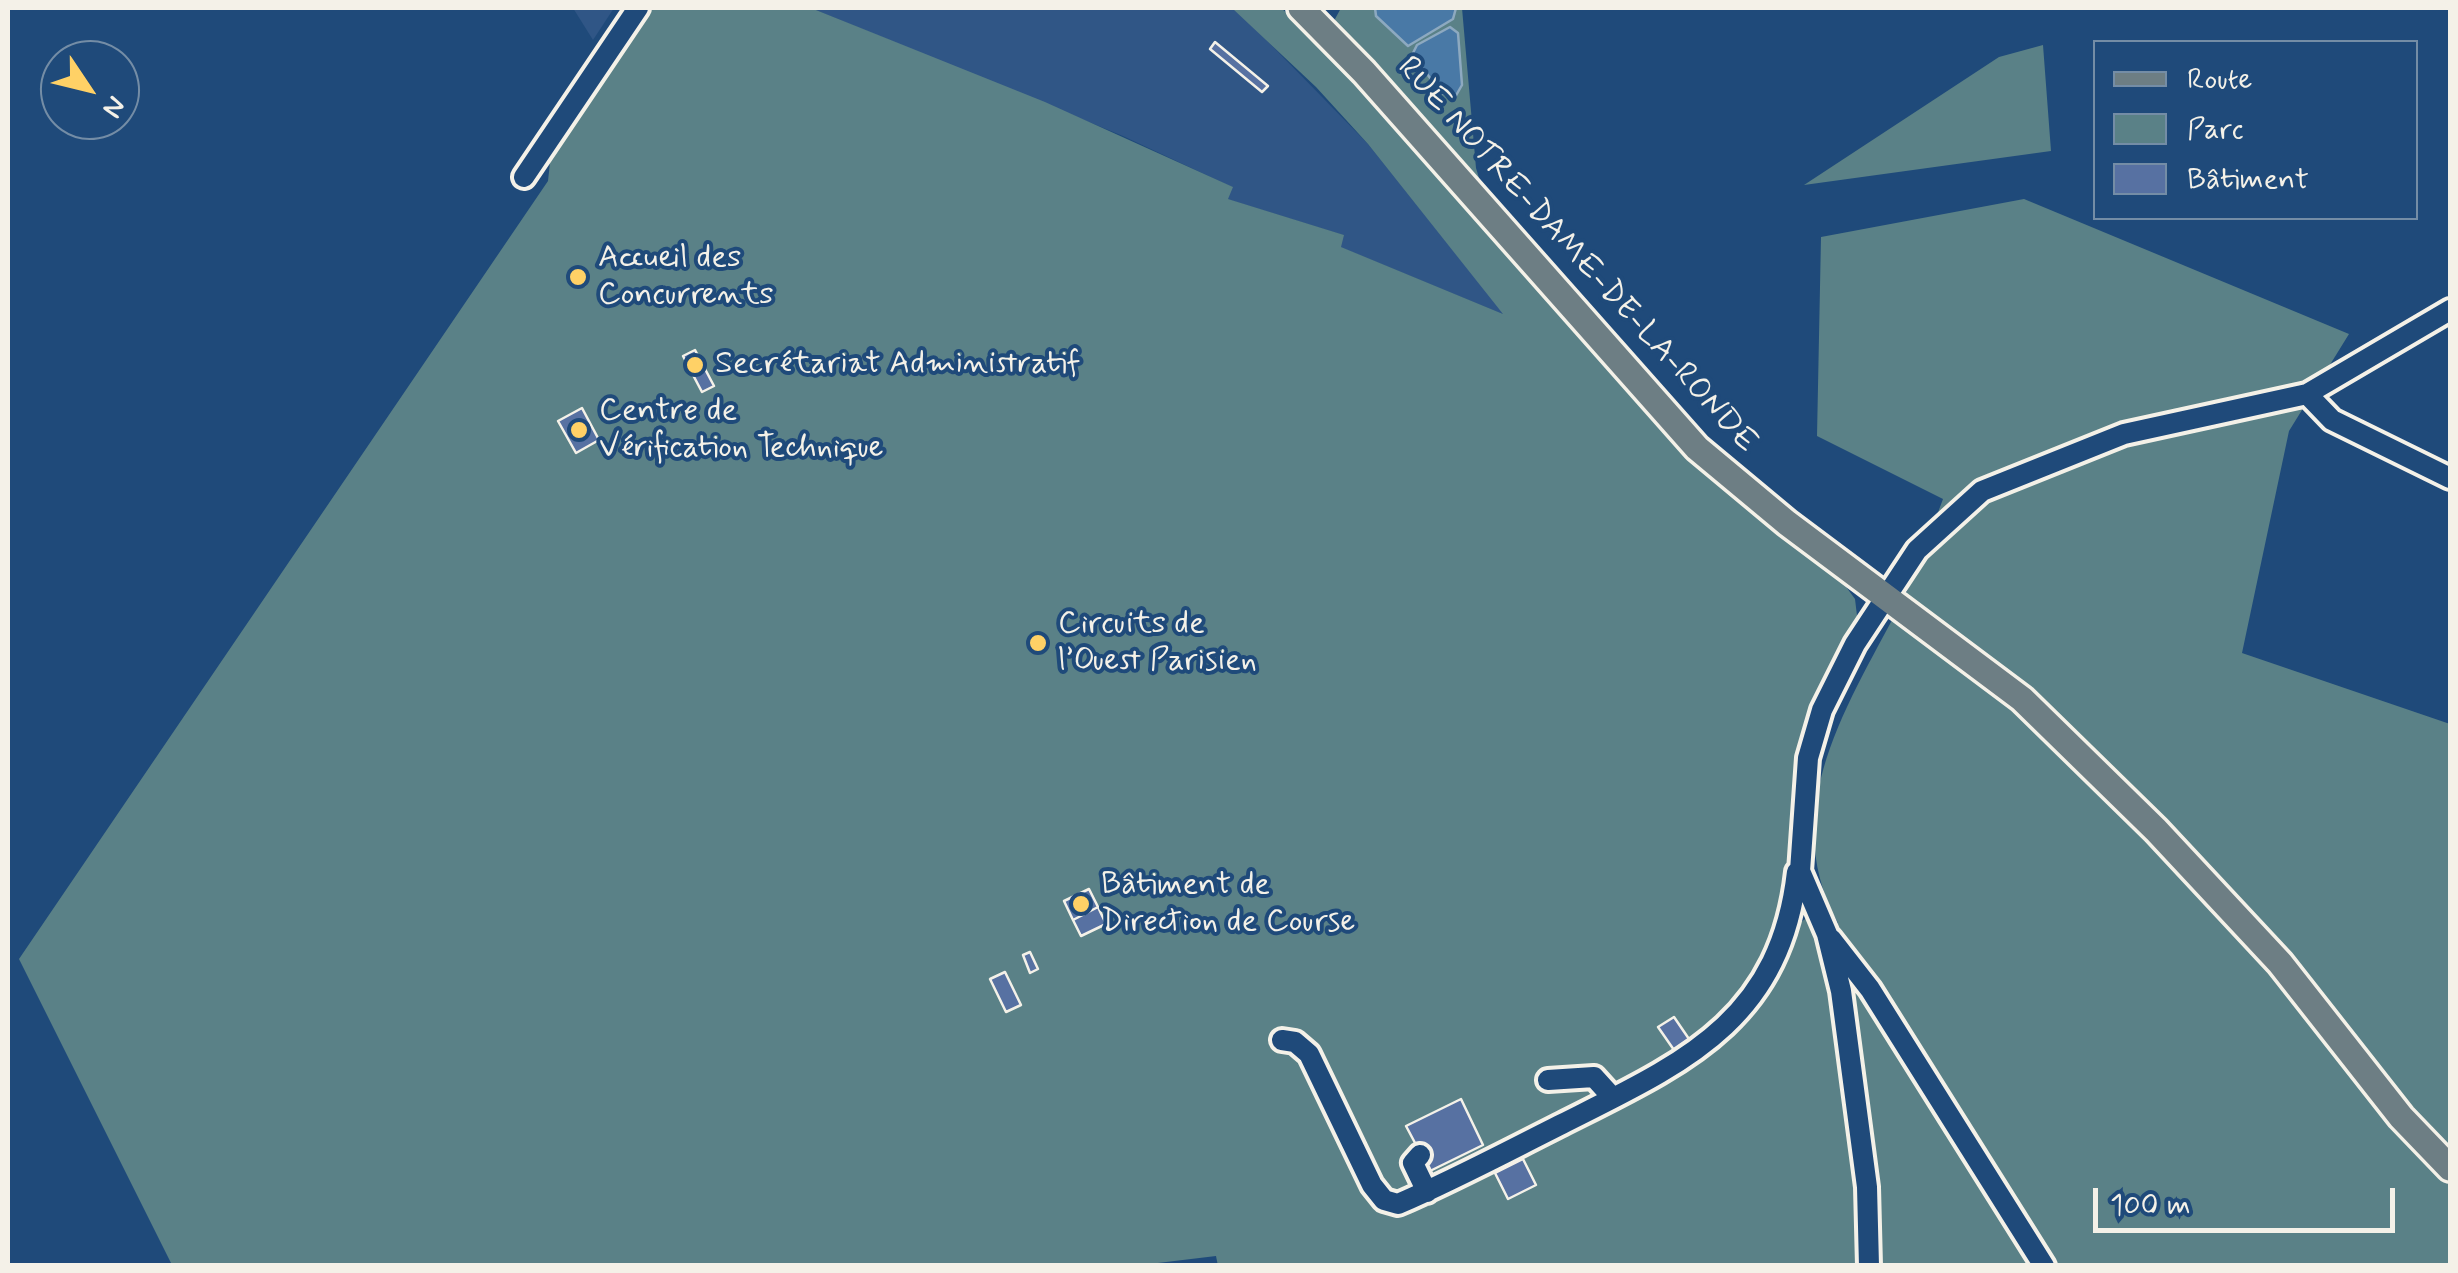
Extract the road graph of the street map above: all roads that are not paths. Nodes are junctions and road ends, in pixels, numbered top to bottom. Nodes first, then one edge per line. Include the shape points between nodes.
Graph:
1 (638, 8) edge
2 (1315, 12) edge
3 (524, 177) dead end
4 (2450, 310) edge
5 (2307, 394) junction
6 (2450, 478) edge
7 (1886, 596) junction
8 (1800, 850) junction
9 (1827, 934) junction
10 (1282, 1040) dead end
11 (1548, 1080) dead end
12 (1613, 1098) junction
13 (1420, 1154) dead end
14 (2450, 1168) edge
15 (1427, 1192) junction
16 (1869, 1266) edge
17 (2044, 1266) edge

1 - 3 street
2 - 7 main road, RUE NOTRE-DAME-DE-LA-RONDE via 1697,448
4 - 5 street
5 - 6 street via 2332,420
5 - 7 street via 2124,434 1982,491 1917,550
7 - 8 street via 1822,710 1804,782
7 - 14 main road, RUE NOTRE-DAME-DE-LA-RONDE via 2022,699 2156,830 2280,964
8 - 9 street via 1802,881
8 - 12 street via 1782,944 1754,996 1711,1041
9 - 16 street via 1850,1044 1868,1187
9 - 17 street via 1870,990
10 - 15 street via 1309,1054 1380,1196 1395,1205
11 - 12 street via 1594,1077
12 - 15 street
13 - 15 street via 1414,1163

